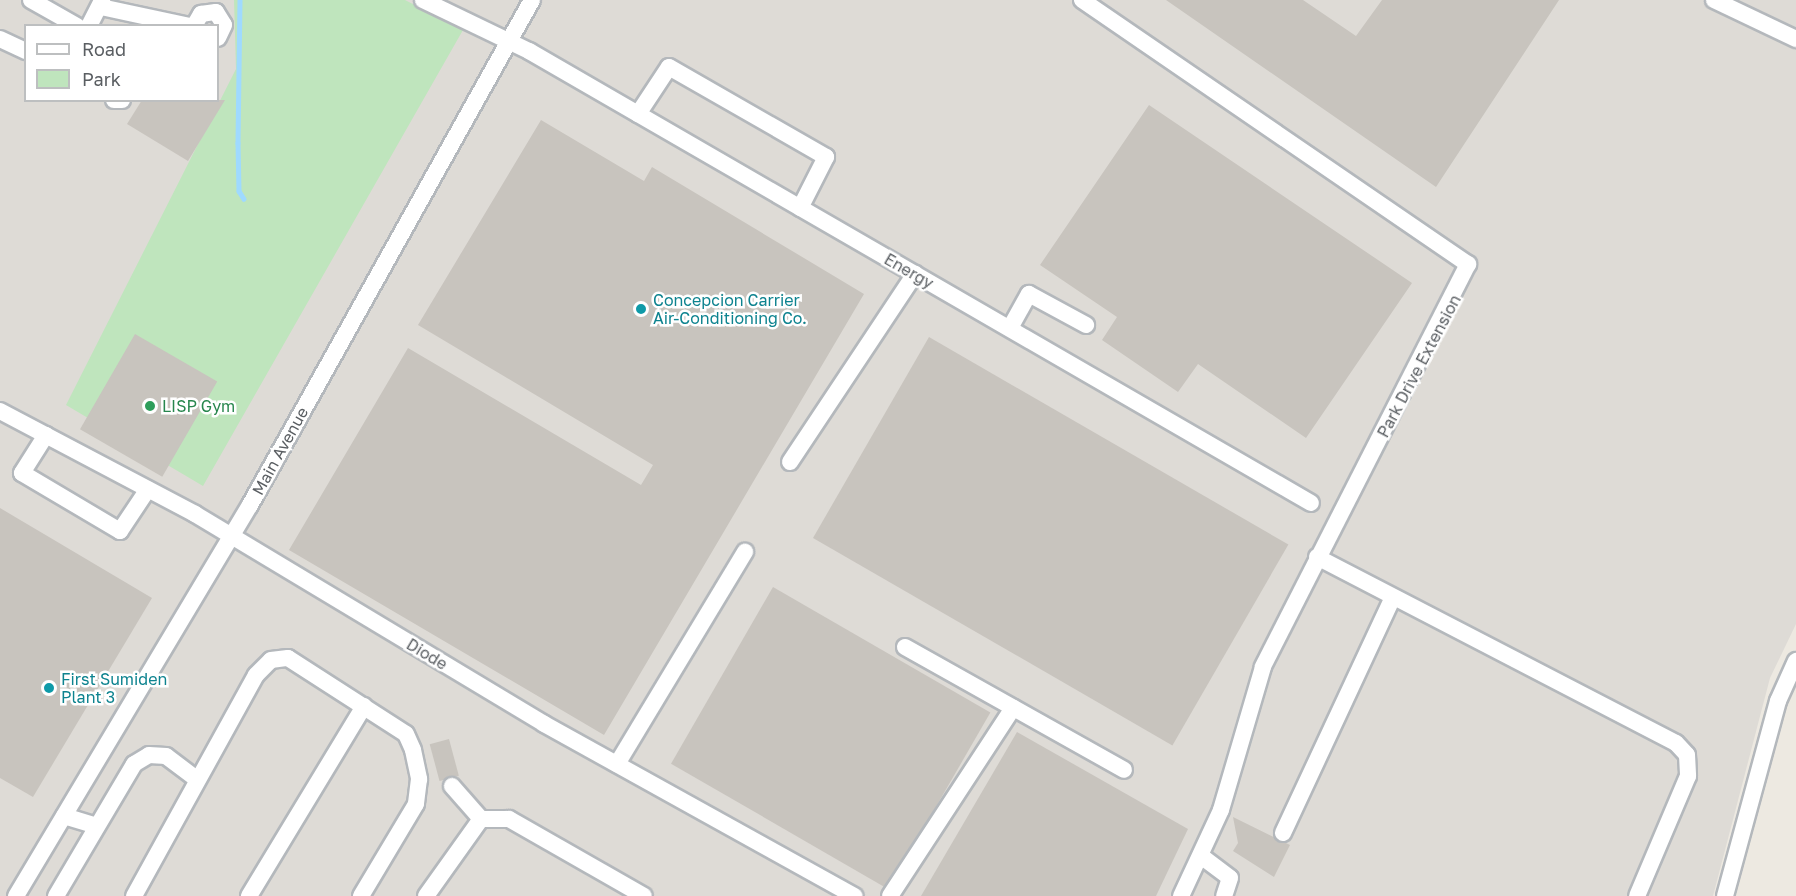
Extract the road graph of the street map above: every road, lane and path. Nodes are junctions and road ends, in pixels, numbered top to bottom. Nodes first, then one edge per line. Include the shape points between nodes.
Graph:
1 (31, 0) edge
2 (423, 0) edge
3 (532, 0) edge
4 (1082, 0) edge
5 (1714, 0) edge
6 (101, 4) edge
7 (55, 6) edge
8 (167, 22) edge
9 (75, 24) edge
10 (90, 24) edge
11 (195, 24) edge
12 (219, 36) edge
13 (0, 39) edge
14 (1796, 39) edge
15 (505, 44) junction
16 (24, 50) edge
17 (638, 114) junction
18 (800, 207) junction
19 (915, 274) junction
20 (1086, 325) dead end
21 (1010, 328) junction
22 (2, 416) edge
23 (46, 435) junction
24 (790, 462) dead end
25 (148, 489) junction
26 (1311, 503) dead end
27 (231, 537) junction
28 (744, 552) dead end
29 (1317, 557) junction
30 (1393, 597) junction
31 (905, 646) dead end
32 (1796, 661) edge
33 (364, 706) junction
34 (1013, 708) junction
35 (617, 765) junction
36 (1124, 770) dead end
37 (196, 779) junction
38 (452, 786) dead end
39 (64, 816) junction
40 (481, 819) junction
41 (97, 826) junction
42 (1283, 833) dead end
43 (1201, 856) junction
44 (845, 893) edge
45 (16, 896) edge
46 (56, 896) edge
47 (134, 896) edge
48 (249, 896) edge
49 (361, 896) edge
50 (426, 896) edge
51 (644, 896) edge
52 (890, 896) edge
53 (1181, 896) edge
54 (1224, 896) edge
55 (1637, 896) edge
56 (1725, 896) edge

1 - 7 street
2 - 15 street, Energy
3 - 15 street, Main Avenue
4 - 29 street, Park Drive Extension via 1468,264
5 - 14 street
6 - 8 street
6 - 10 street
7 - 9 street
11 - 12 street via 201,14 216,12 224,25
13 - 16 street
15 - 17 street, Energy via 529,51
15 - 27 street, Main Avenue
17 - 18 street, Energy
17 - 18 street via 669,67 816,151 826,157
18 - 19 street, Energy
19 - 21 street, Energy
19 - 24 street
20 - 21 street via 1029,294
21 - 26 street, Energy
22 - 23 street, Diode
23 - 25 street, Diode
23 - 25 street via 22,473 120,531
25 - 27 street, Diode
27 - 35 street, Diode
27 - 39 street, Main Avenue
28 - 35 street
29 - 30 street
29 - 43 street, Park Drive Extension via 1263,668 1221,810
30 - 42 street
30 - 55 street via 1676,744 1687,755 1688,776
31 - 34 street
32 - 56 street via 1778,701
33 - 37 street via 288,658 271,660 256,675
33 - 48 street
33 - 49 street via 406,734 419,779 416,804
34 - 36 street
34 - 52 street
35 - 44 street, Diode
37 - 41 street via 166,756 149,755 134,764
37 - 47 street
38 - 40 street
39 - 41 street
39 - 45 street, Main Avenue
40 - 50 street
40 - 51 street via 509,819
41 - 46 street
43 - 53 street, Park Drive Extension
43 - 54 street via 1230,878

